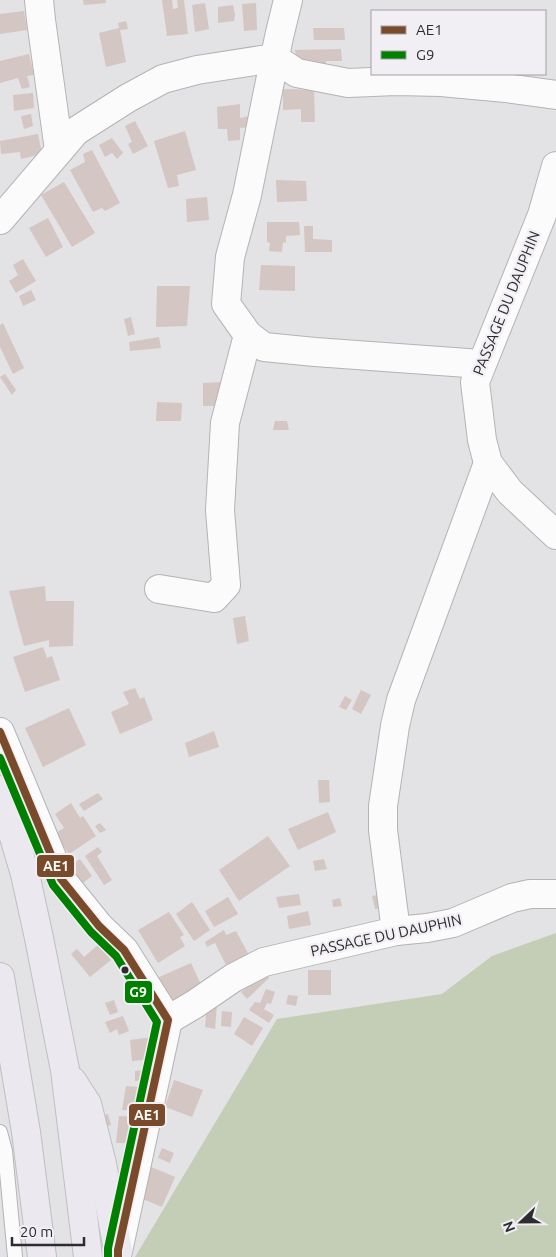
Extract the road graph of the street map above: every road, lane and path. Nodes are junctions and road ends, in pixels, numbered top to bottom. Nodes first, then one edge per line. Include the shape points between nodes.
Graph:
1 (39, 0) edge
2 (288, 0) edge
3 (274, 58) junction
4 (556, 95) edge
5 (60, 150) junction
6 (556, 166) edge
7 (0, 220) edge
8 (248, 335) junction
9 (482, 364) junction
10 (488, 463) junction
11 (556, 534) edge
12 (159, 589) dead end
13 (0, 732) edge
14 (0, 790) edge
15 (556, 894) edge
16 (396, 931) junction
17 (0, 977) edge
18 (168, 1020) junction
19 (65, 1070) junction
20 (0, 1132) edge
21 (6, 1215) edge
22 (118, 1253) edge
23 (15, 1257) edge
24 (42, 1257) edge
25 (88, 1257) edge

1 - 5 street
2 - 3 street
3 - 4 street via 297,73 348,83 441,82
3 - 5 street via 197,70 163,79 76,131
3 - 8 street via 247,195 230,257 226,304
5 - 7 street
6 - 9 street, PASSAGE DU DAUPHIN via 542,215
8 - 9 street via 264,347
8 - 12 street via 224,422 220,510 226,585 214,598
9 - 10 street, PASSAGE DU DAUPHIN via 475,382
10 - 11 street, PASSAGE DU DAUPHIN via 510,492
10 - 16 street via 401,700 395,726 383,806 383,830
13 - 18 street via 61,879 99,926 124,950
14 - 19 highway via 40,938
15 - 16 street, PASSAGE DU DAUPHIN via 512,898 454,923
16 - 18 street, PASSAGE DU DAUPHIN via 264,962
17 - 24 highway via 26,1132
18 - 22 street
19 - 22 highway via 87,1104
19 - 25 highway
20 - 21 lane via 5,1151
21 - 23 lane

